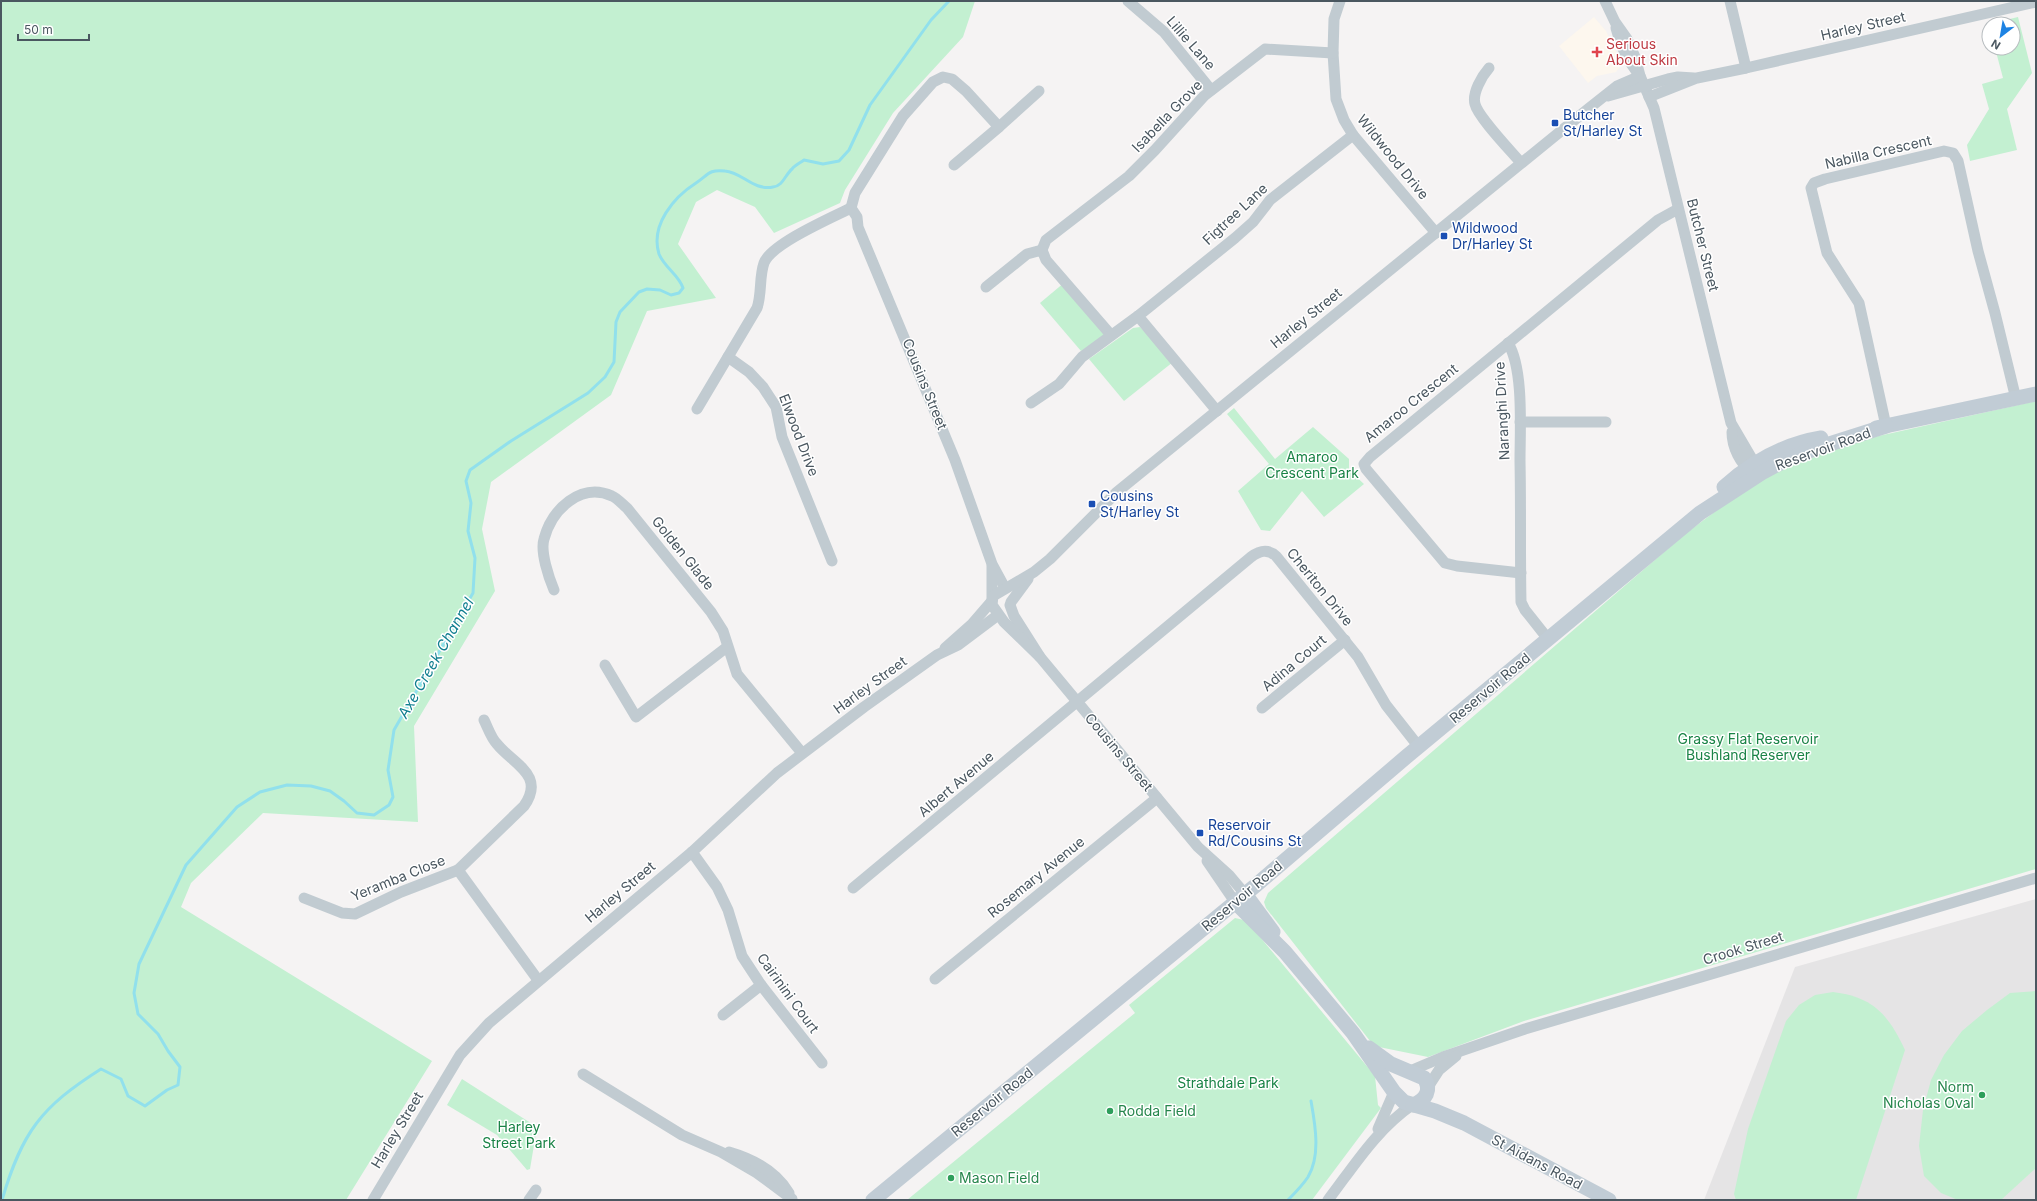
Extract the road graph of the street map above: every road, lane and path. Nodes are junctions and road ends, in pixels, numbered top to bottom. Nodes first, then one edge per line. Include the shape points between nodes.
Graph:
1 (1128, 1) edge
2 (1340, 1) edge
3 (1605, 1) edge
4 (1730, 1) edge
5 (2036, 2) edge
6 (1333, 53) junction
7 (1489, 68) dead end
8 (1746, 68) junction
9 (1697, 78) junction
10 (1642, 81) junction
11 (1211, 90) junction
12 (1039, 91) dead end
13 (1649, 97) junction
14 (999, 127) junction
15 (1353, 135) junction
16 (1521, 163) junction
17 (954, 165) dead end
18 (851, 208) junction
19 (1678, 209) junction
20 (1436, 233) junction
21 (1042, 250) junction
22 (986, 287) dead end
23 (1138, 316) junction
24 (1111, 335) junction
25 (1508, 343) junction
26 (728, 357) junction
27 (2036, 394) edge
28 (2016, 399) junction
29 (1031, 403) dead end
30 (697, 409) dead end
31 (1217, 411) junction
32 (1520, 422) junction
33 (1606, 422) dead end
34 (1886, 426) junction
35 (1753, 470) junction
36 (832, 561) dead end
37 (992, 564) junction
38 (1034, 572) junction
39 (1521, 573) junction
40 (1006, 588) junction
41 (554, 590) dead end
42 (991, 600) junction
43 (1011, 604) junction
44 (998, 615) junction
45 (1548, 639) junction
46 (1344, 640) junction
47 (727, 647) junction
48 (938, 655) junction
49 (1040, 657) junction
50 (605, 665) dead end
51 (1078, 703) junction
52 (1262, 708) dead end
53 (484, 720) dead end
54 (1419, 747) junction
55 (802, 753) junction
56 (1156, 798) junction
57 (692, 852) junction
58 (458, 870) junction
59 (2036, 878) edge
60 (853, 888) dead end
61 (304, 898) dead end
62 (1240, 898) junction
63 (935, 979) dead end
64 (538, 980) junction
65 (761, 985) junction
66 (723, 1015) dead end
67 (1353, 1033) junction
68 (1461, 1052) junction
69 (822, 1063) dead end
70 (1409, 1071) junction
71 (583, 1074) dead end
72 (1428, 1087) junction
73 (1394, 1092) junction
74 (1412, 1105) junction
75 (1464, 1123) junction
76 (1374, 1138) junction
77 (536, 1190) dead end
78 (793, 1199) edge
79 (373, 1200) edge
80 (529, 1200) edge
81 (873, 1200) edge
82 (1329, 1200) edge
83 (1609, 1200) edge

1 - 11 street, Lillie Lane via 1164,32
2 - 6 street, Wildwood Drive via 1334,19
3 - 10 street, Butcher Street via 1615,22 1619,42
4 - 8 street
5 - 8 street, Harley Street
6 - 11 street, Isabella Grove via 1265,49
6 - 15 street, Wildwood Drive via 1336,99
7 - 16 street via 1481,80 1475,104
8 - 9 street, Harley Street
9 - 10 street, Harley Street via 1678,77
9 - 13 street, Harley Street
10 - 13 street, Butcher Street
10 - 16 street, Harley Street via 1617,86
11 - 21 street, Isabella Grove via 1129,176 1046,240
12 - 14 street
13 - 19 street, Butcher Street via 1654,108
14 - 17 street
14 - 18 street via 952,79 943,77 933,82 903,116 855,193
15 - 20 street, Wildwood Drive
15 - 23 street, Figtree Lane via 1270,200 1253,222 1235,238
16 - 20 street, Harley Street
18 - 26 street via 778,246 766,258 757,308
18 - 37 street, Cousins Street via 955,460
19 - 25 street, Naranghi Drive via 1658,220
19 - 35 street, Butcher Street via 1731,423 1734,446
20 - 31 street, Harley Street
21 - 22 street via 1028,254
21 - 24 street via 1046,260
23 - 24 street, Figtree Lane
23 - 31 street
24 - 29 street, Figtree Lane via 1082,357 1059,384
25 - 32 street, Naranghi Drive via 1517,369
25 - 39 street, Amaroo Crescent via 1370,457 1364,466 1445,563
26 - 30 street
26 - 36 street, Elwood Drive via 764,387 776,407 782,437
27 - 28 main road, Reservoir Road
28 - 34 main road, Reservoir Road
28 - 34 street, Nabilla Crescent via 1958,161 1953,153 1944,152 1825,179 1814,183 1811,188 1827,252 1859,303
31 - 38 street, Harley Street via 1107,501 1065,546
32 - 33 street
32 - 39 street, Naranghi Drive
34 - 35 main road, Reservoir Road
35 - 45 main road, Reservoir Road
37 - 40 street, Cousins Street
37 - 42 street, Cousins Street
38 - 40 street, Harley Street
38 - 43 street, Harley Street
39 - 45 street, Naranghi Drive via 1522,605
40 - 42 street, Harley Street
40 - 43 street, Cousins Street
41 - 47 street, Golden Glade via 548,575 543,540 550,523 567,502 586,492 613,496 627,508 711,612 723,631
42 - 44 street, Cousins Street
42 - 48 street, Harley Street via 972,624
43 - 44 street, Harley Street
43 - 49 street, Cousins Street via 1014,616
44 - 48 street, Harley Street via 958,645
44 - 49 street, Cousins Street
45 - 54 main road, Reservoir Road
46 - 51 street, Cheriton Drive via 1276,556 1263,551 1251,557
46 - 52 street, Adina Court
46 - 54 street, Cheriton Drive via 1364,665 1386,705
47 - 50 street via 636,717
47 - 55 street, Golden Glade via 737,674
48 - 55 street, Harley Street
49 - 51 street, Cousins Street
51 - 56 street, Cousins Street
51 - 60 street, Albert Avenue
53 - 58 street, Yeramba Close via 495,743 525,770 532,781 531,792 524,806
54 - 62 main road, Reservoir Road
55 - 57 street, Harley Street
56 - 62 street, Cousins Street via 1198,847 1229,875
56 - 63 street, Rosemary Avenue
57 - 64 street, Harley Street
57 - 65 street, Cairinini Court via 717,887 728,910 742,956
58 - 61 street, Yeramba Close via 401,892 355,914 342,913
58 - 64 street, Yeramba Close
59 - 68 street, Crook Street via 1525,1029
62 - 67 main road, Cousins Street via 1264,918 1285,952
62 - 81 main road, Reservoir Road
64 - 79 street, Harley Street via 489,1023 460,1055
65 - 66 street
65 - 69 street, Cairinini Court
67 - 70 main road, Cousins Street via 1379,1056
67 - 73 main road, Cousins Street
68 - 70 street, Crook Street
68 - 72 street, Crook Street via 1440,1070
70 - 72 main road via 1420,1075
70 - 73 main road via 1399,1078
71 - 78 street via 682,1135 759,1169 782,1194
72 - 74 main road via 1422,1100
72 - 75 main road, St Aidans Road via 1440,1102
73 - 74 main road via 1404,1102
73 - 76 street
74 - 75 main road, St Aidans Road
74 - 76 street
75 - 83 main road, St Aidans Road
76 - 82 street
77 - 80 street

